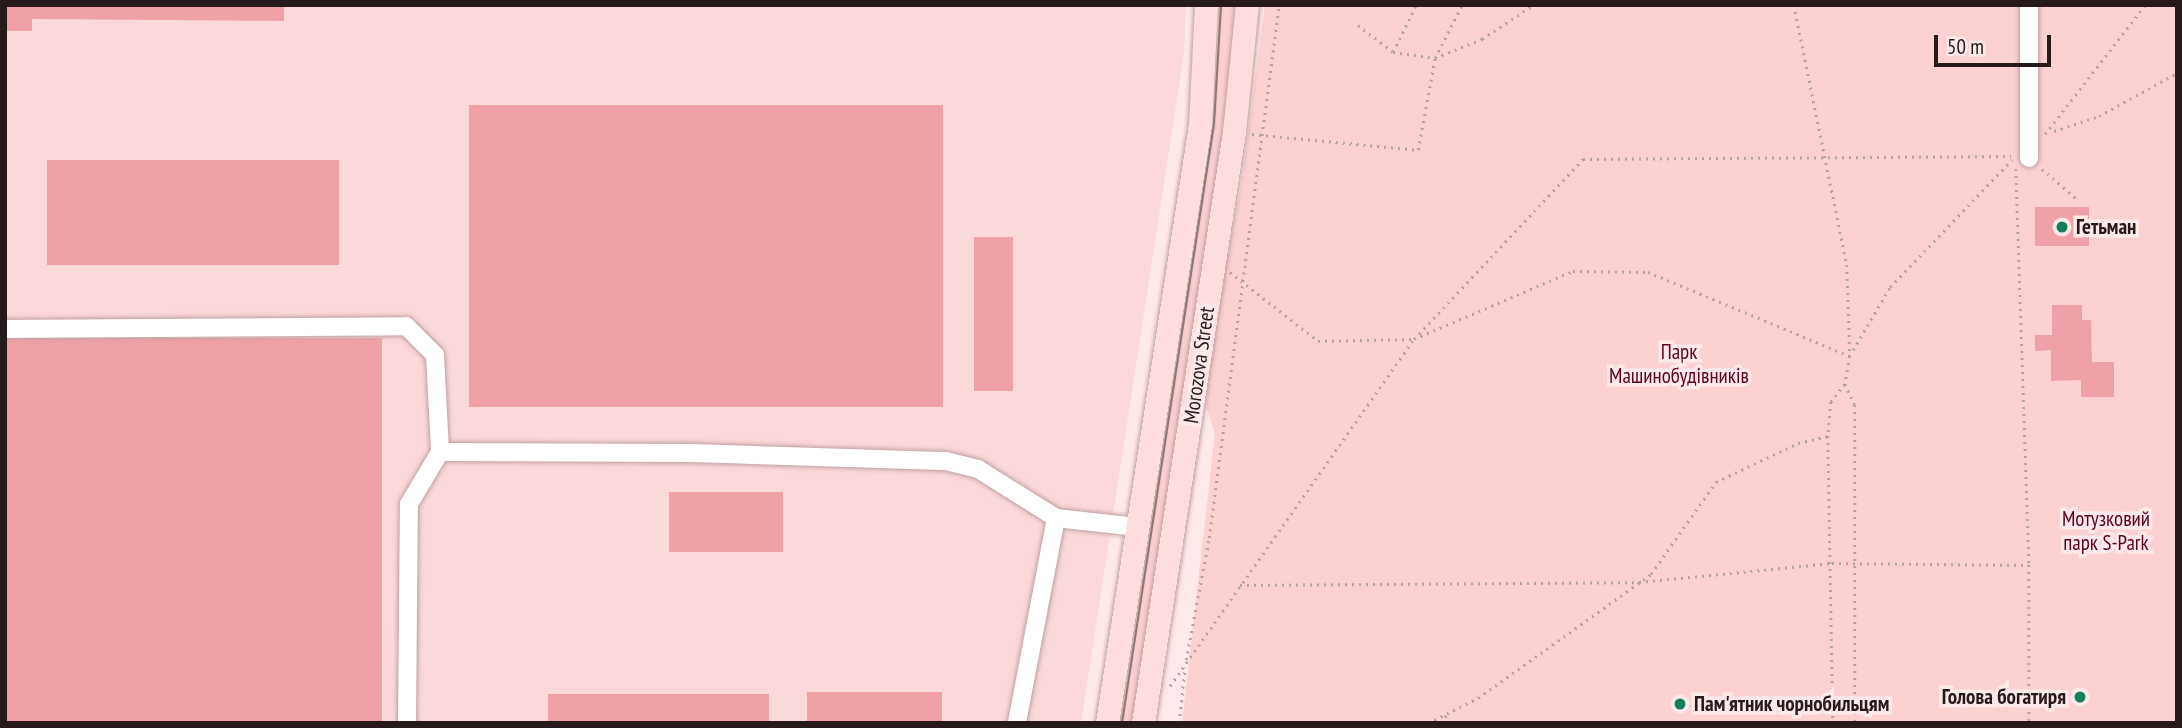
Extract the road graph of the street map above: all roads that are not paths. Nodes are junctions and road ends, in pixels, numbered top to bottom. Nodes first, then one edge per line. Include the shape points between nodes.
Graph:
1 (1206, 5) edge
2 (1247, 5) edge
3 (2029, 5) edge
4 (2022, 157) road end
5 (5, 329) edge
6 (440, 452) junction
7 (1056, 518) junction
8 (1138, 527) junction
9 (407, 723) edge
10 (1017, 723) edge
11 (1107, 723) edge
12 (1143, 723) edge

1 - 8 main road, Morozova Street via 1200,124
2 - 12 main road, Morozova Street via 1234,132
3 - 4 street via 2029,139
5 - 6 street via 406,327 435,355
6 - 7 street via 946,461 978,469
6 - 9 street via 409,504
7 - 8 street
7 - 10 street
8 - 11 main road, Morozova Street

